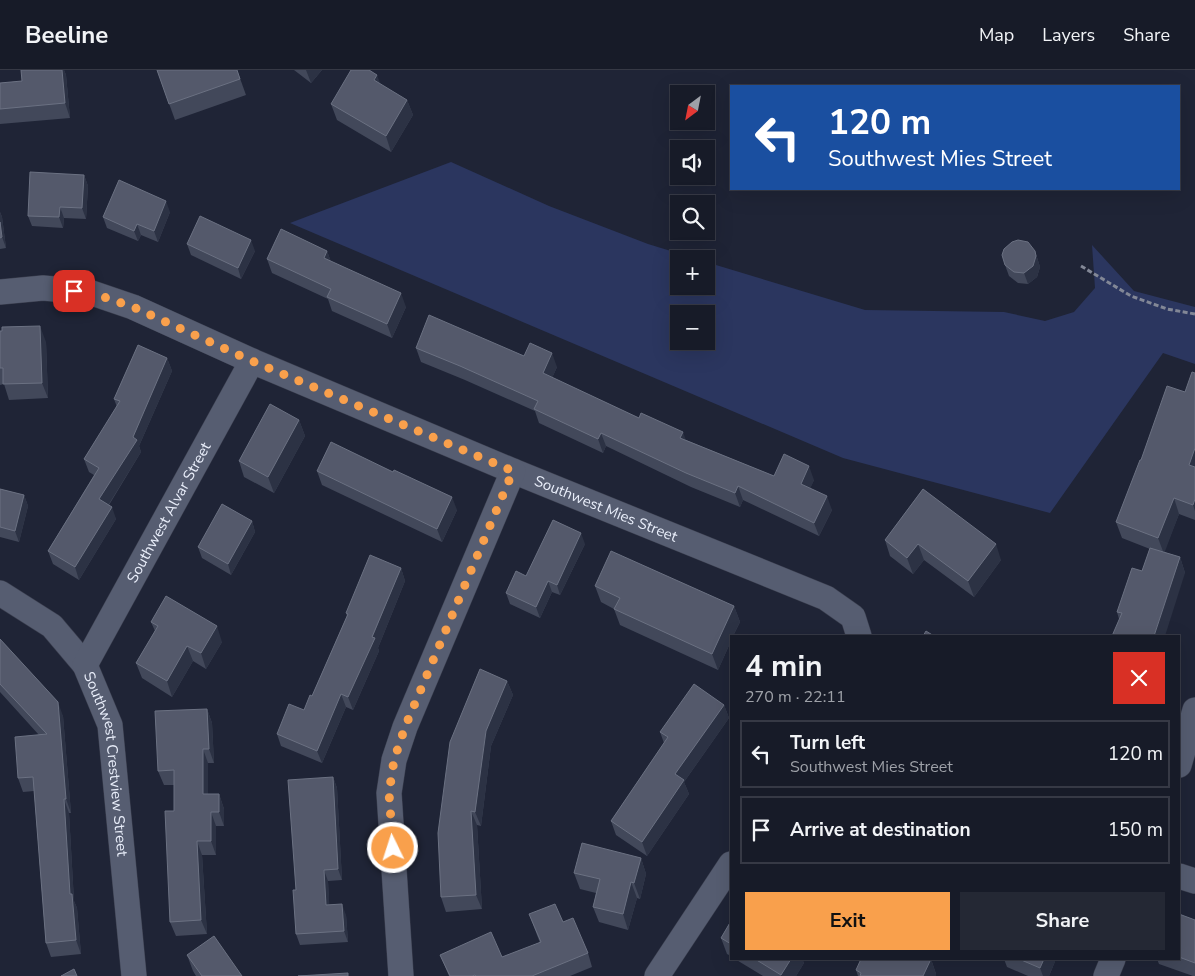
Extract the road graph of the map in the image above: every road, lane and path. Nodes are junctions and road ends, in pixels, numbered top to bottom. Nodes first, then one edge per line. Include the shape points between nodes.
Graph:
1 (1081, 266) dead end
2 (0, 292) edge
3 (1195, 314) edge
4 (252, 361) junction
5 (513, 471) junction
6 (0, 594) edge
7 (860, 635) edge
8 (85, 665) junction
9 (1195, 710) edge
10 (1180, 762) edge
11 (730, 866) edge
12 (1180, 876) edge
13 (1195, 881) edge
14 (1113, 960) edge
15 (134, 976) edge
16 (401, 976) edge
17 (657, 976) edge
18 (1106, 976) edge

1 - 3 path via 1131,296 1167,309
2 - 4 street, Southwest Mies Street via 43,288 89,292 133,307
4 - 5 street, Southwest Mies Street
4 - 8 street, Southwest Alvar Street
5 - 7 street, Southwest Mies Street via 826,598 853,617
5 - 16 street via 394,760 389,793
6 - 8 street, Southwest Crestview Street via 52,626
8 - 15 street, Southwest Crestview Street via 110,725
9 - 10 street
11 - 17 street
12 - 13 street
14 - 18 street

